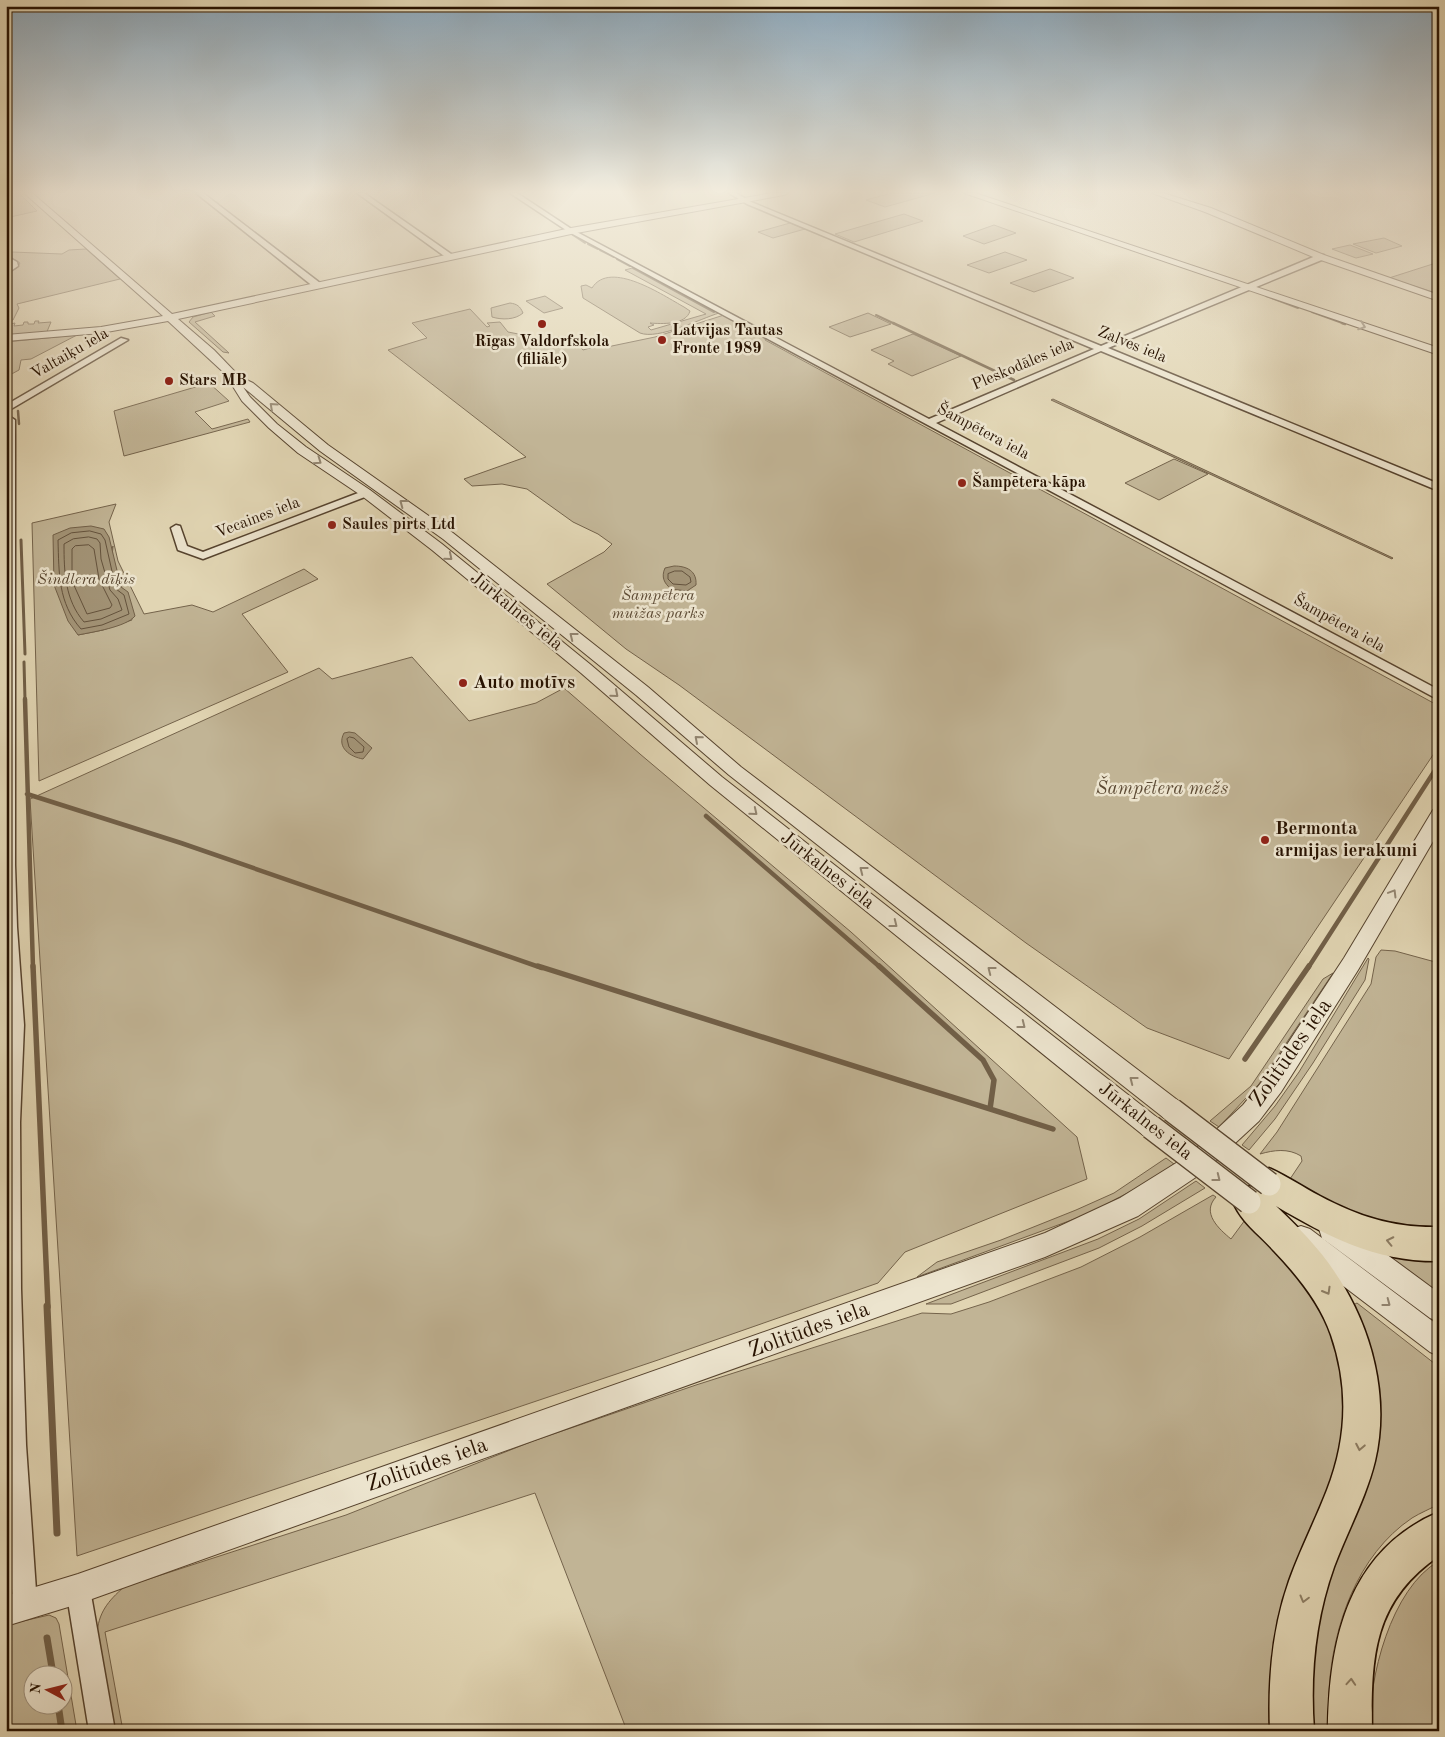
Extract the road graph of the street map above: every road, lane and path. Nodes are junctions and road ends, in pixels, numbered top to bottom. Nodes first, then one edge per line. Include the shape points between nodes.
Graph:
1 (121, 274) edge
2 (303, 274) edge
3 (367, 274) edge
4 (653, 274) edge
5 (922, 274) edge
6 (1208, 274) edge
7 (1278, 274) edge
8 (1370, 274) edge
9 (317, 285) junction
10 (1246, 287) junction
11 (1439, 298) edge
12 (171, 318) junction
13 (6, 338) edge
14 (124, 340) dead end
15 (1101, 348) junction
16 (1439, 352) edge
17 (236, 379) junction
18 (6, 409) edge
19 (6, 417) edge
20 (930, 422) junction
21 (1439, 488) edge
22 (366, 493) junction
23 (176, 528) dead end
24 (1439, 696) edge
25 (7, 798) edge
26 (1439, 815) edge
27 (8, 928) edge
28 (1368, 935) joint
29 (8, 1123) edge
30 (1151, 1127) joint
31 (1259, 1193) junction
32 (1439, 1244) edge
33 (1439, 1309) edge
34 (1439, 1342) edge
35 (1439, 1532) edge
36 (78, 1589) junction
37 (16, 1608) edge
38 (102, 1731) edge
39 (1292, 1731) edge
40 (1350, 1731) edge

1 - 12 street, Jūrkalnes iela
2 - 9 street
3 - 9 street
4 - 20 street, Šampētera iela
5 - 15 street, Zalves iela
6 - 10 street
7 - 10 street, Pleskodāles iela
8 - 11 street
9 - 12 street
10 - 15 street, Pleskodāles iela
10 -> 16 street
12 - 13 street via 101,330
12 - 17 street, Jūrkalnes iela via 220,360
14 - 18 street, Valtaiķu iela
15 - 20 street, Pleskodāles iela
15 - 21 street, Zalves iela
17 -> 22 street, Jūrkalnes iela via 237,388 272,426
31 -> 17 street, Jūrkalnes iela, bridge via 1172,1110 735,771 642,691 448,536 324,448 250,385
19 - 25 street via 10,420 11,506
20 - 24 street, Šampētera iela
22 - 23 street, Vecaines iela via 203,556 182,548
22 -> 30 street, Jūrkalnes iela via 586,669 716,781
25 - 27 street
28 -> 26 street, Zolitūdes iela
27 - 29 street via 15,1024
28 - 36 street, Zolitūdes iela via 1295,1053 1251,1113 1197,1163 1129,1207 1088,1228
29 - 37 street
30 -> 31 street, Jūrkalnes iela, bridge
32 -> 31 highway via 1411,1244 1369,1235
31 - 33 street, Jūrkalnes iela
31 -> 34 street, Jūrkalnes iela via 1276,1218
31 -> 39 highway via 1325,1288 1357,1364 1364,1407 1356,1462 1302,1603 1292,1678
40 -> 35 highway via 1352,1666 1365,1614 1378,1588 1401,1558
36 - 37 street, Zolitūdes iela
36 - 38 street

